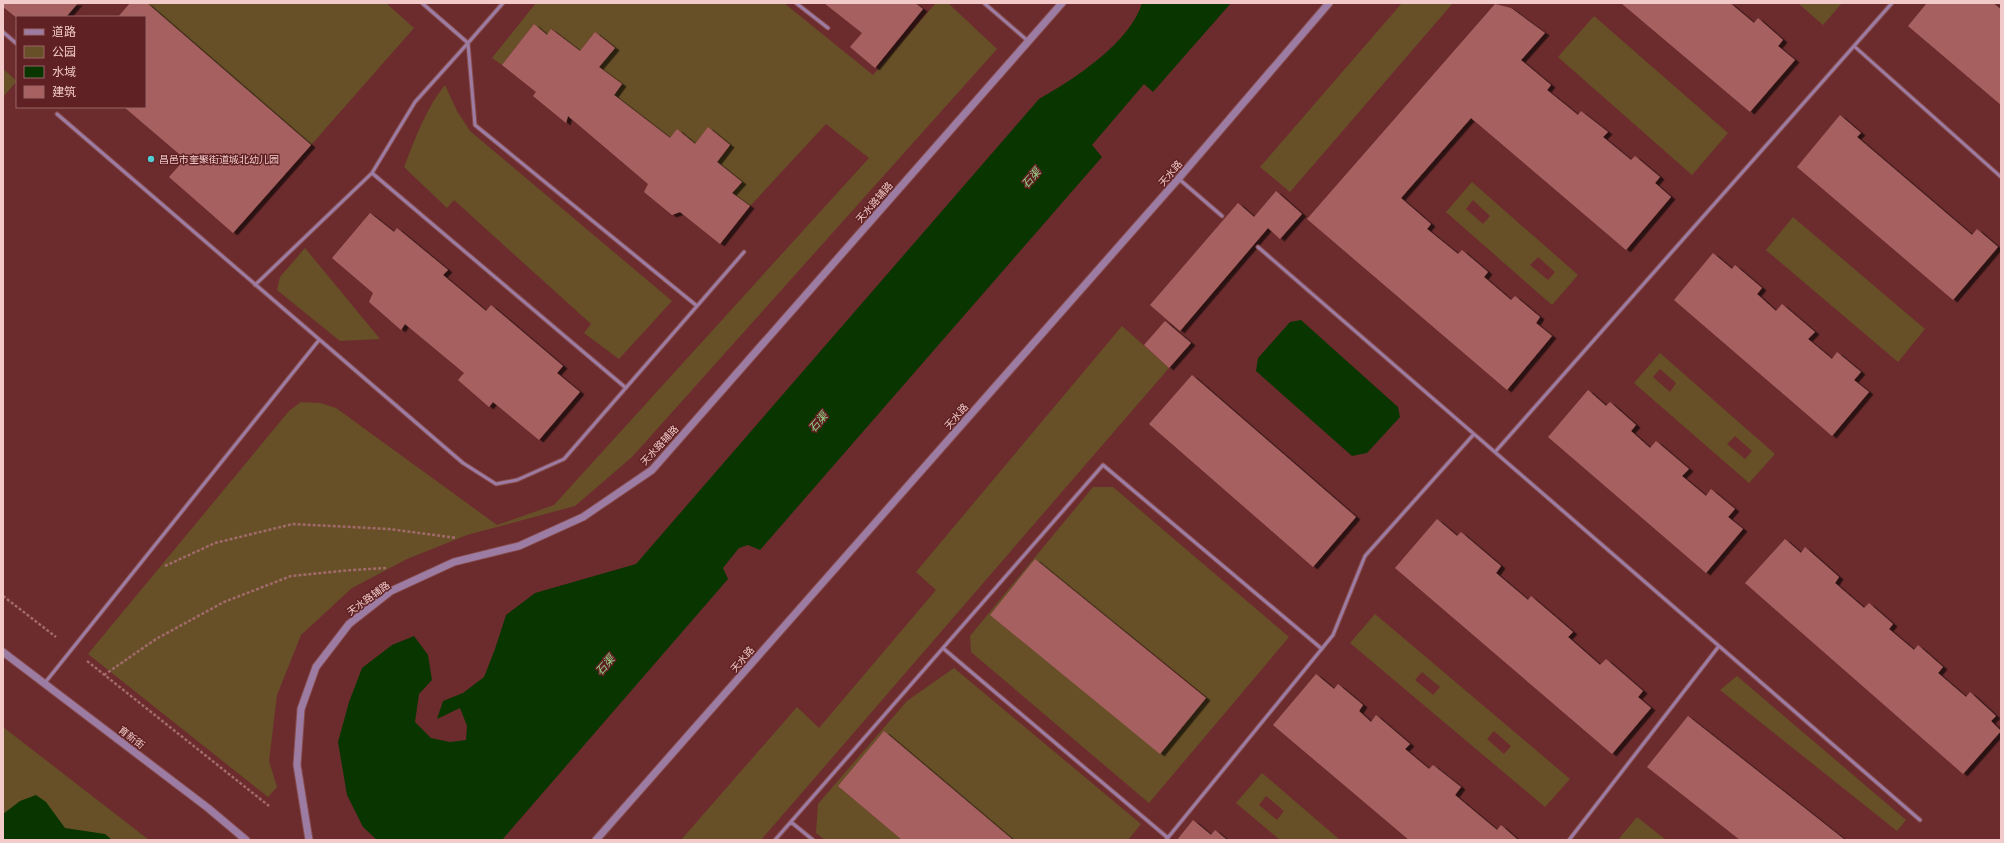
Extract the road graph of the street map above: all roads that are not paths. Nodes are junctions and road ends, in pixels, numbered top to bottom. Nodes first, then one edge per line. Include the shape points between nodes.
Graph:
1 (422, 3) edge
2 (495, 3) edge
3 (503, 3) edge
4 (796, 3) edge
5 (984, 3) edge
6 (1062, 3) edge
7 (1329, 3) edge
8 (1892, 3) edge
9 (499, 6) junction
10 (828, 28) dead end
11 (3, 32) edge
12 (1028, 41) junction
13 (16, 43) edge
14 (468, 43) junction
15 (1854, 46) junction
16 (57, 114) dead end
17 (372, 173) junction
18 (2001, 177) edge
19 (1179, 178) junction
20 (1222, 216) dead end
21 (1258, 247) dead end
22 (744, 252) dead end
23 (255, 285) junction
24 (697, 306) junction
25 (319, 340) junction
26 (626, 388) junction
27 (1474, 434) junction
28 (1495, 452) junction
29 (1719, 646) junction
30 (944, 649) junction
31 (1322, 649) junction
32 (3, 652) edge
33 (44, 684) junction
34 (1920, 820) dead end
35 (791, 822) junction
36 (1167, 839) edge
37 (246, 840) edge
38 (309, 840) edge
39 (596, 840) edge
40 (775, 840) edge
41 (813, 840) edge
42 (1569, 840) edge

1 - 14 lane
2 - 9 lane
3 - 9 lane
4 - 10 lane
5 - 12 lane
6 - 12 street, 天水路辅路
7 - 19 street, 天水路
8 - 15 lane
9 - 14 lane
11 - 13 lane
12 - 38 street, 天水路辅路 via 652,470 583,517 519,546 454,562 391,591 349,624 316,667 301,709 297,765
14 - 17 lane via 415,102
14 - 24 lane via 475,125
15 - 18 lane
15 - 28 lane
16 - 23 lane
17 - 23 lane
17 - 26 lane
19 - 20 lane
19 - 39 street, 天水路
21 - 27 lane
22 - 24 lane
23 - 25 lane
24 - 26 lane
25 - 26 lane via 463,463 496,484 517,480 564,459
25 - 33 lane
27 - 28 lane
27 - 31 lane via 1365,556 1333,635
28 - 29 lane
29 - 34 lane
29 - 42 lane
30 - 31 lane via 1103,465
30 - 35 lane
30 - 36 lane
31 - 36 lane
32 - 33 street, 育新街
33 - 37 street, 育新街 via 208,808
35 - 40 lane
35 - 41 lane

